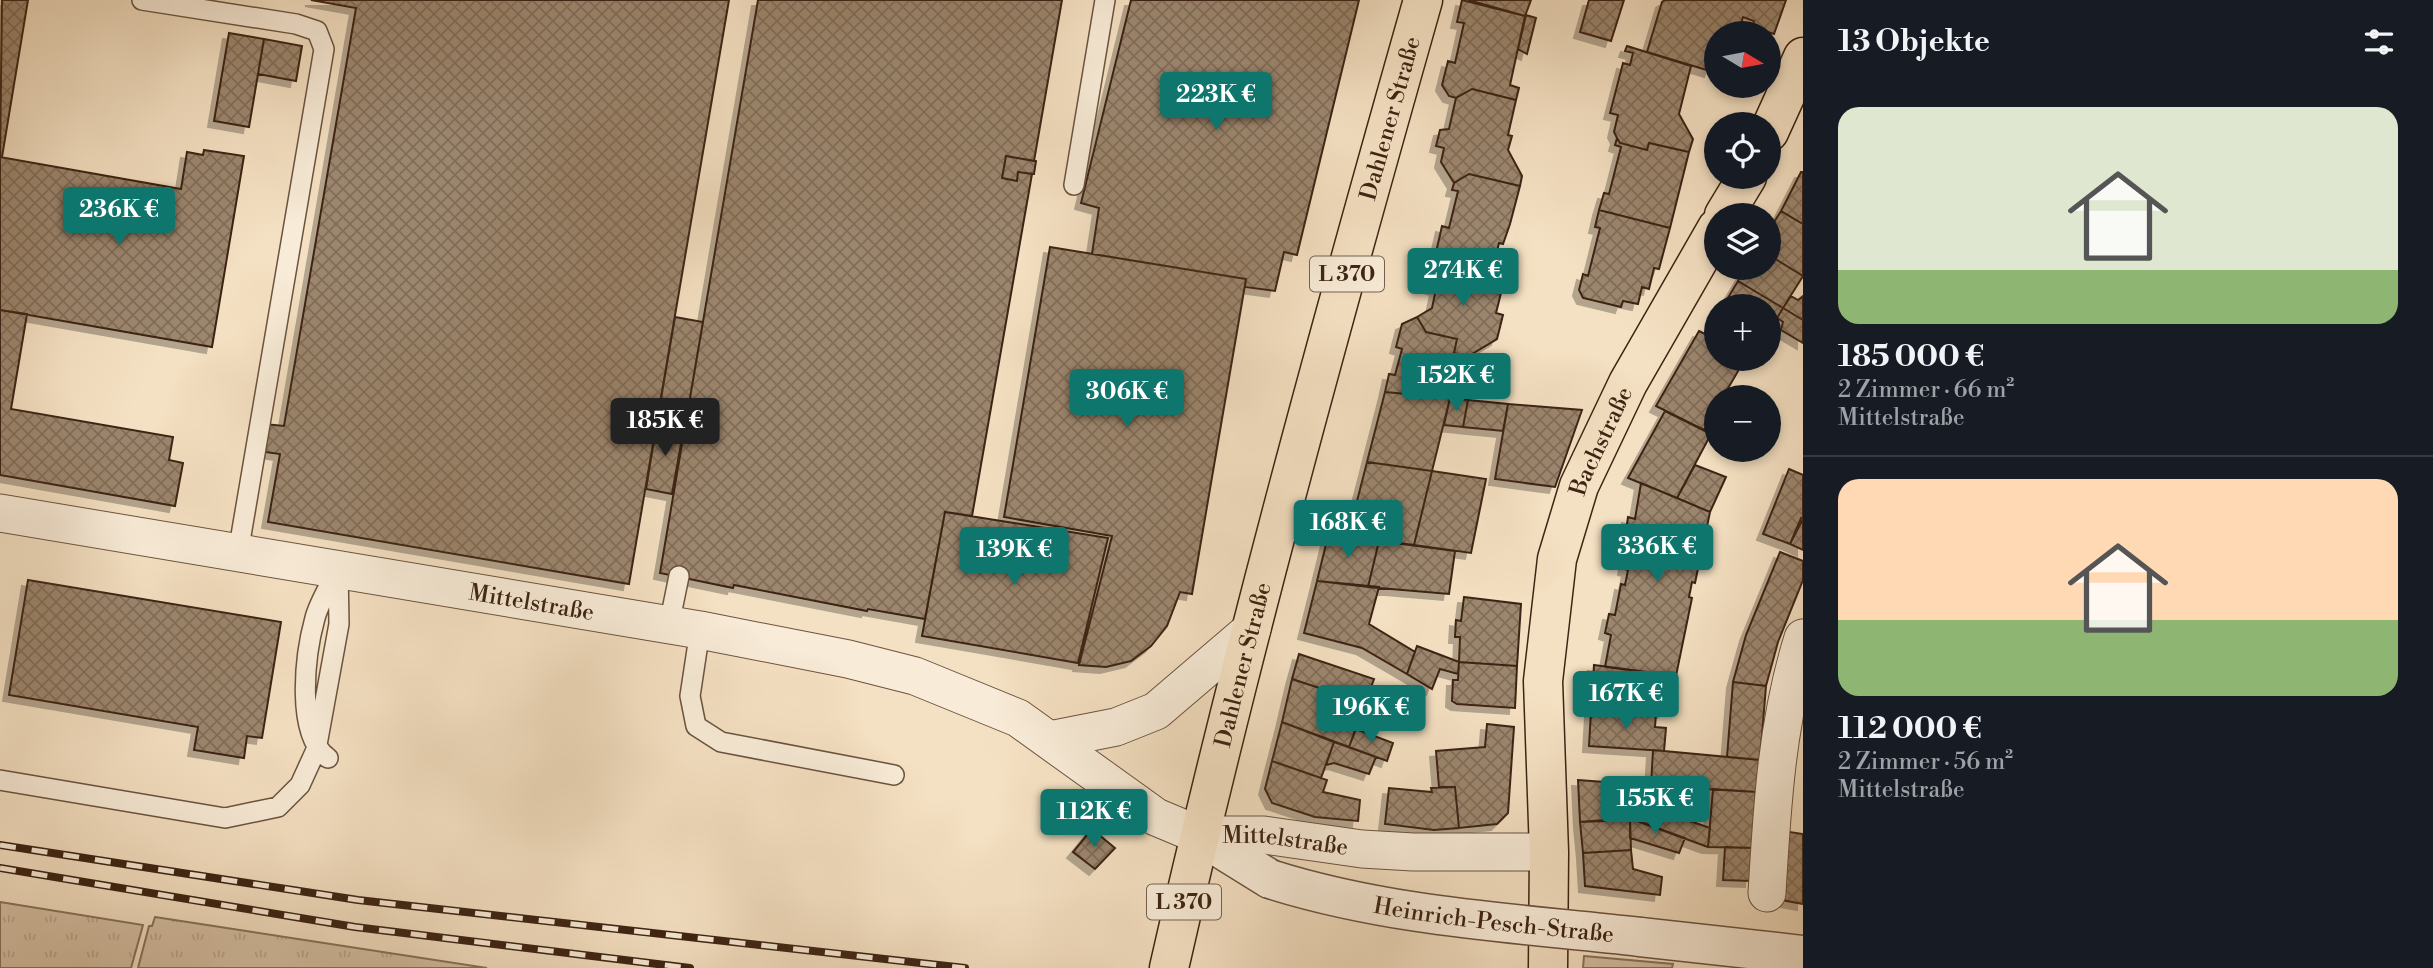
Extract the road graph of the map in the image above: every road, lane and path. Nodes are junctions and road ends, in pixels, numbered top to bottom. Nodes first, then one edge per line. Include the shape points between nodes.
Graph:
1 (142, 0) edge
2 (1105, 0) edge
3 (1423, 0) edge
4 (1803, 57) edge
5 (1778, 112) edge
6 (1074, 185) dead end
7 (1704, 252) edge
8 (0, 513) edge
9 (238, 552) junction
10 (338, 569) junction
11 (679, 576) dead end
12 (684, 628) junction
13 (1252, 629) junction
14 (1803, 638) edge
15 (1050, 740) junction
16 (894, 775) dead end
17 (0, 780) edge
18 (1199, 835) junction
19 (1549, 852) junction
20 (1767, 893) dead end
21 (1803, 955) edge
22 (1169, 968) edge
23 (1548, 968) edge

1 - 9 lane via 296,24 317,32 324,49
2 - 6 lane
3 - 13 main road, Dahlener Straße / L 370
4 - 5 main road
7 - 19 main road, Bachstraße via 1579,486 1557,559 1543,681
8 - 9 street, Mittelstraße
9 - 10 street, Mittelstraße
10 - 12 street, Mittelstraße
10 - 17 lane via 315,617 304,704 322,754 278,807 225,818
11 - 12 lane
12 - 15 street, Mittelstraße via 915,676 1018,718
12 - 16 lane via 696,726 721,742
13 - 15 street via 1156,711 1116,727
13 - 18 main road, Dahlener Straße / L 370
14 - 20 street via 1789,682 1778,747
15 - 18 street, Mittelstraße via 1156,817
18 - 19 street, Mittelstraße via 1264,835 1412,852
18 - 21 street, Heinrich-Pesch-Straße, bridge via 1270,879 1337,899
18 - 22 main road, Dahlener Straße / L 370
19 - 23 main road, Bachstraße

